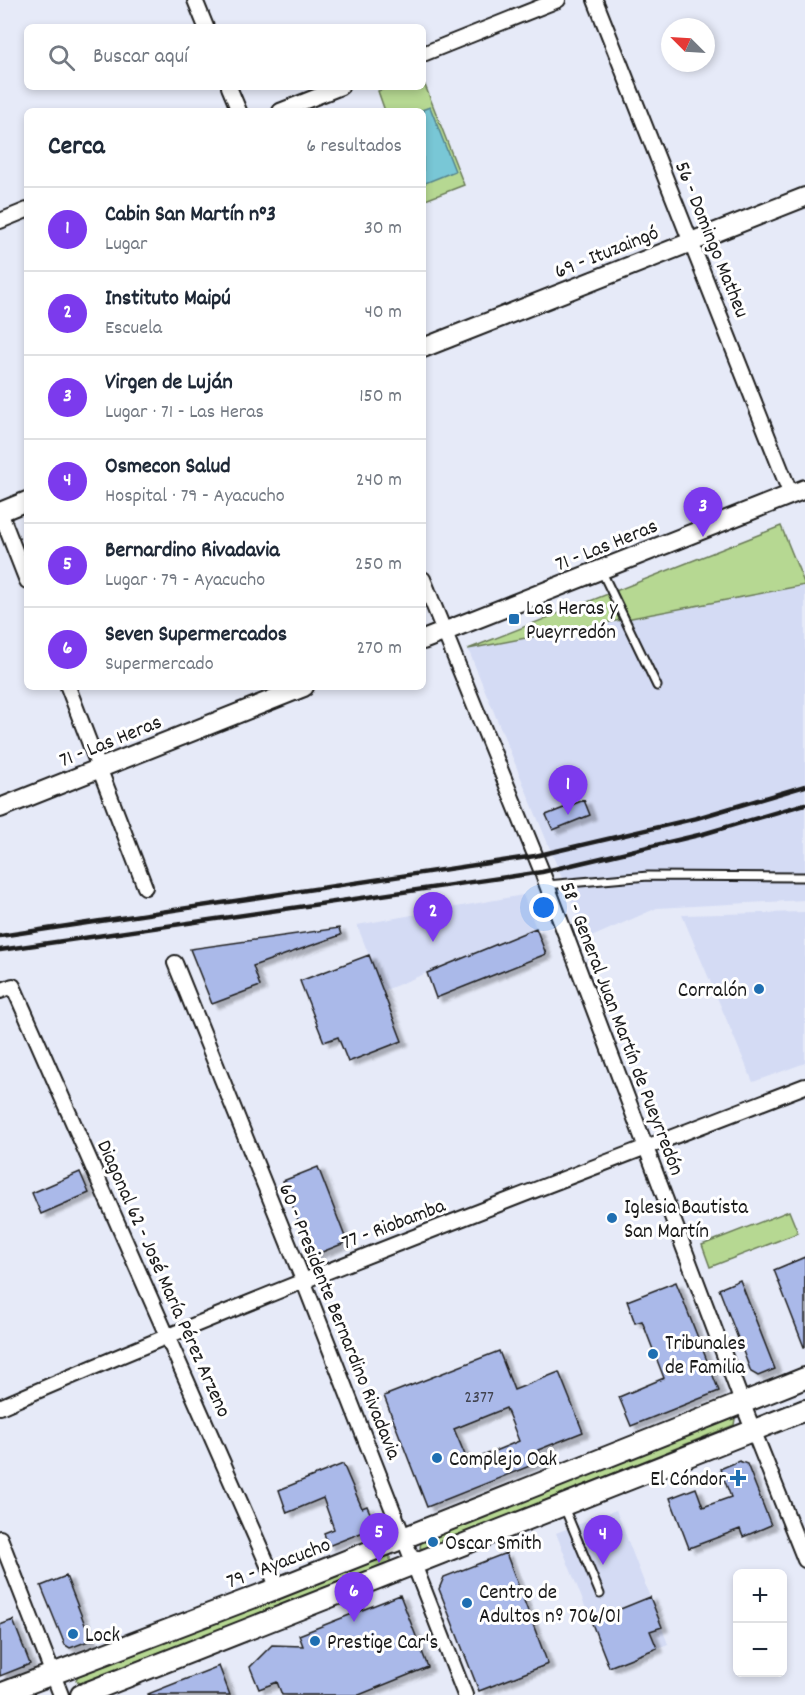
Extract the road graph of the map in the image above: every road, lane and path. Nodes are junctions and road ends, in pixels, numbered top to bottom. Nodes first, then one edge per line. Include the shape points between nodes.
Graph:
1 (195, 0) edge
2 (558, 0) edge
3 (595, 0) edge
4 (205, 24) edge
5 (426, 53) edge
6 (230, 90) edge
7 (332, 90) edge
8 (238, 108) edge
9 (288, 108) edge
10 (805, 197) edge
11 (24, 211) edge
12 (0, 221) edge
13 (691, 242) junction
14 (426, 347) edge
15 (798, 492) edge
16 (24, 502) edge
17 (0, 512) edge
18 (601, 570) junction
19 (24, 573) edge
20 (426, 587) edge
21 (443, 632) junction
22 (426, 639) edge
23 (657, 686) dead end
24 (69, 690) edge
25 (296, 690) edge
26 (100, 768) junction
27 (0, 808) edge
28 (805, 877) edge
29 (547, 885) junction
30 (145, 887) dead end
31 (175, 963) dead end
32 (6, 988) edge
33 (805, 1086) edge
34 (645, 1148) junction
35 (303, 1280) junction
36 (167, 1335) junction
37 (805, 1378) edge
38 (742, 1402) junction
39 (0, 1407) edge
40 (805, 1410) edge
41 (753, 1430) junction
42 (563, 1505) junction
43 (0, 1538) edge
44 (404, 1539) junction
45 (805, 1560) edge
46 (414, 1564) junction
47 (278, 1588) junction
48 (600, 1594) dead end
49 (53, 1674) junction
50 (0, 1694) edge
51 (61, 1695) edge
52 (81, 1695) edge
53 (465, 1695) edge

1 - 4 street
2 - 5 street
3 - 13 street, 56 - Domingo Matheu
6 - 8 street
7 - 9 street
10 - 13 street, 69 - Ituzaingó
11 - 12 street
13 - 14 street, 69 - Ituzaingó
13 - 15 street, 56 - Domingo Matheu
15 - 18 street, 71 - Las Heras
16 - 17 street
17 - 19 street
18 - 21 street, 71 - Las Heras
18 - 23 lane
20 - 21 street, 58 - General Juan Martín de Pueyrredón
21 - 22 street, 71 - Las Heras
21 - 29 street, 58 - General Juan Martín de Pueyrredón
24 - 26 street
25 - 26 street, 71 - Las Heras
26 - 27 street, 71 - Las Heras
26 - 30 street
28 - 29 lane via 648,876
29 - 34 street, 58 - General Juan Martín de Pueyrredón
31 - 35 street, 60 - Presidente Bernardino Rivadavia
32 - 36 street, Diagonal 62 - José María Pérez Arzeno
33 - 34 street, 77 - Riobamba
34 - 35 street, 77 - Riobamba
34 - 38 street, 58 - General Juan Martín de Pueyrredón
35 - 36 street, 77 - Riobamba
35 - 44 street, 60 - Presidente Bernardino Rivadavia
36 - 39 street, 77 - Riobamba
36 - 47 street, Diagonal 62 - José María Pérez Arzeno
37 - 38 main road, 79 - Ayacucho
38 - 41 street, 58 - General Juan Martín de Pueyrredón
38 - 44 main road, 79 - Ayacucho
40 - 41 main road
41 - 42 main road
41 - 45 street, 58 - General Juan Martín de Pueyrredón
42 - 46 main road
42 - 48 lane
43 - 49 street
44 - 46 street, 60 - Presidente Bernardino Rivadavia
44 - 47 main road, 79 - Ayacucho
46 - 52 main road
46 - 53 street, 60 - Presidente Bernardino Rivadavia
47 - 49 main road, 79 - Ayacucho
49 - 50 main road, 79 - Ayacucho
49 - 51 street

